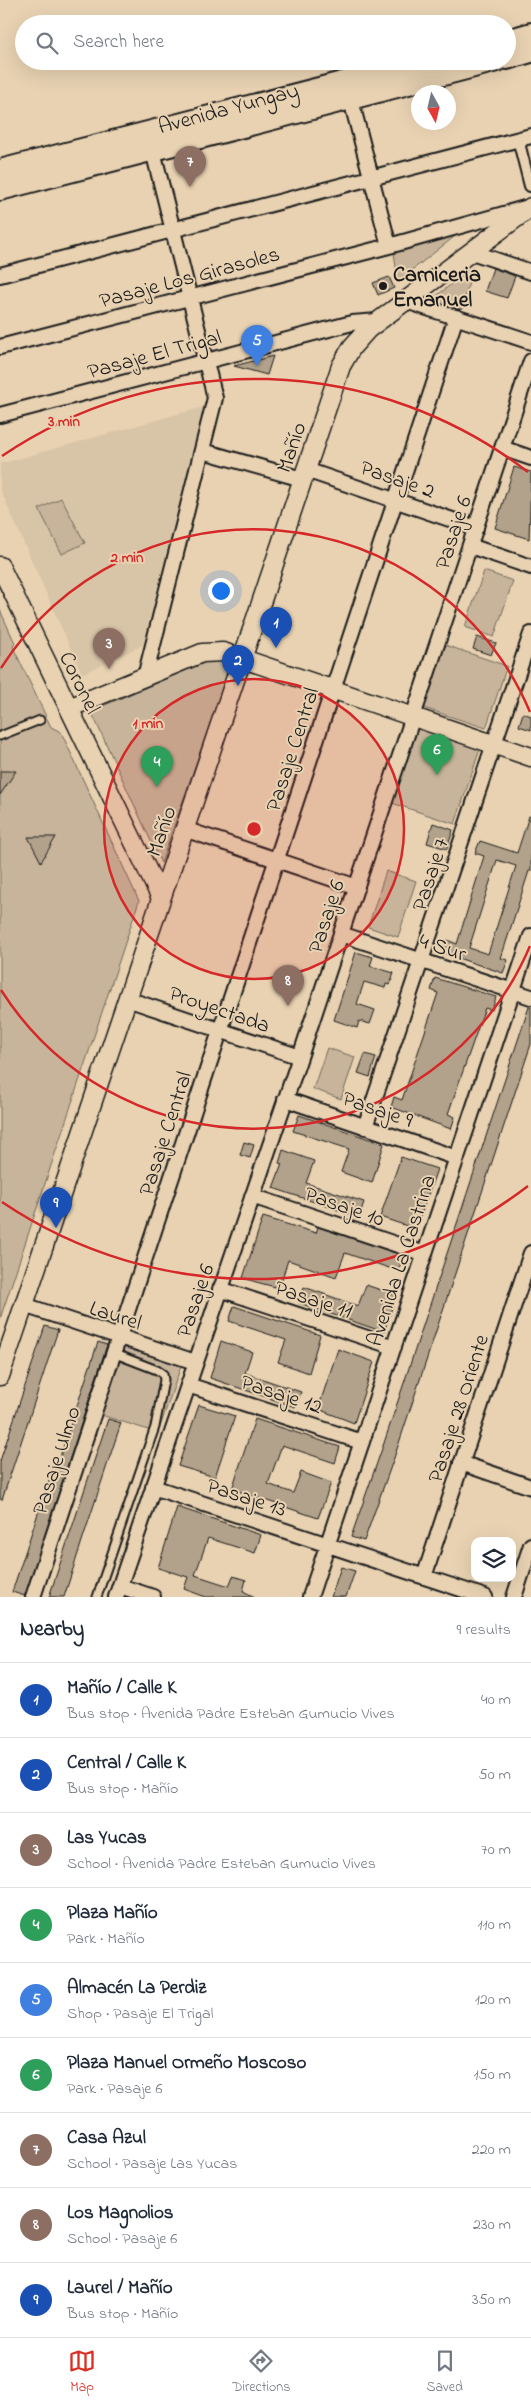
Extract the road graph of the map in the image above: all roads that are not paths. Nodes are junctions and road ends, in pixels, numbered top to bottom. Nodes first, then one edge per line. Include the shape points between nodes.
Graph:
1 (531, 33) edge
2 (516, 37) edge
3 (531, 52) edge
4 (516, 56) edge
5 (389, 70) edge
6 (463, 70) edge
7 (351, 100) junction
8 (525, 138) edge
9 (153, 151) junction
10 (0, 170) edge
11 (370, 177) junction
12 (530, 186) edge
13 (0, 190) edge
14 (531, 207) edge
15 (172, 229) junction
16 (388, 246) junction
17 (472, 252) junction
18 (531, 272) edge
19 (0, 275) edge
20 (190, 298) junction
21 (406, 301) junction
22 (456, 317) junction
23 (378, 322) junction
24 (531, 342) edge
25 (0, 347) edge
26 (206, 361) junction
27 (531, 361) edge
28 (0, 415) edge
29 (502, 448) junction
30 (203, 451) junction
31 (531, 458) edge
32 (304, 474) junction
33 (396, 500) junction
34 (476, 528) junction
35 (470, 546) junction
36 (0, 566) edge
37 (531, 567) edge
38 (531, 634) edge
39 (242, 658) junction
40 (145, 677) junction
41 (333, 689) junction
42 (69, 708) junction
43 (413, 717) junction
44 (40, 720) dead end
45 (0, 736) edge
46 (494, 744) junction
47 (531, 757) edge
48 (184, 829) junction
49 (276, 860) junction
50 (357, 887) junction
51 (161, 898) junction
52 (341, 934) junction
53 (531, 936) edge
54 (422, 961) junction
55 (512, 991) junction
56 (531, 997) edge
57 (127, 999) junction
58 (220, 1030) junction
59 (300, 1057) junction
60 (285, 1099) junction
61 (365, 1126) junction
62 (457, 1158) junction
63 (252, 1196) junction
64 (531, 1253) edge
65 (425, 1254) junction
66 (220, 1289) junction
67 (24, 1305) junction
68 (119, 1337) junction
69 (394, 1347) junction
70 (114, 1353) junction
71 (196, 1362) junction
72 (0, 1376) edge
73 (188, 1384) junction
74 (362, 1442) junction
75 (461, 1463) junction
76 (153, 1487) junction
77 (531, 1487) edge
78 (328, 1545) junction
79 (531, 1545) edge
80 (424, 1577) junction
81 (118, 1591) edge
82 (32, 1597) edge
83 (97, 1597) edge
84 (153, 1597) edge
85 (310, 1597) edge
86 (485, 1597) edge
87 (514, 1597) edge

1 - 2 main road
3 - 4 main road
5 - 10 main road, Avenida Yungay
6 - 7 main road, Avenida Yungay
7 - 9 main road, Avenida Yungay
7 - 11 street
8 - 11 street
8 - 12 street
9 - 13 main road, Avenida Yungay
9 - 15 street
11 - 15 street
11 - 16 street
14 - 16 street, Pasaje Los Girasoles
14 - 17 street, Mañío
15 - 19 street
15 - 20 street
16 - 20 street, Pasaje Los Girasoles
17 - 18 street
17 - 21 street, Mañío
20 - 25 street, Pasaje Los Girasoles
20 - 26 street
21 - 22 street
21 - 23 street, Mañío
22 - 24 street
22 - 33 street, Pasaje Central
23 - 26 street, Pasaje El Trigal via 352,323
23 - 32 street, Mañío via 360,337 344,361
26 - 28 street, Pasaje El Trigal
26 - 30 street via 215,402
27 - 29 street, Pasaje 6
29 - 31 street
29 - 34 street, Pasaje 6
30 - 32 street, Pasaje 2
30 - 40 street
32 - 33 street, Pasaje 2
32 - 39 street, Mañío
33 - 34 street, Pasaje 2
33 - 41 street, Pasaje Central
34 - 35 street, Pasaje 6
35 - 37 street
35 - 43 street, Pasaje 6
36 - 42 street, Coronel
38 - 46 street, Pasaje 7
39 - 40 street via 223,652 209,652
39 - 41 street
39 - 48 street, Mañío
40 - 42 street
41 - 43 street
41 - 49 street, Pasaje Central
42 - 51 street, Coronel
43 - 46 street
43 - 50 street, Pasaje 6
44 - 45 lane
46 - 47 street
46 - 54 street, Pasaje 7
48 - 49 street
48 - 51 street, Mañío
49 - 50 street
49 - 58 street, Pasaje Central
50 - 52 street, Pasaje 6
51 - 57 street, Mañío
52 - 54 street, 4 Sur
52 - 59 street, Pasaje 6
53 - 55 street, Avenida La Castrina
54 - 55 street, 4 Sur
54 - 61 street, Pasaje 7
55 - 56 street, 4 Sur
55 - 62 street, Avenida La Castrina
57 - 58 street, Proyectada
57 - 67 street, Mañío
58 - 59 street, Proyectada
58 - 68 street, Pasaje Central
59 - 60 street, Pasaje 6
60 - 61 street, Pasaje 9
60 - 63 street, Pasaje 6
61 - 62 street, Pasaje 9
62 - 65 street, Avenida La Castrina
63 - 65 street, Pasaje 10
63 - 66 street, Pasaje 6
64 - 75 street, Pasaje 28 Oriente
65 - 69 street, Avenida La Castrina
66 - 69 street, Pasaje 11
66 - 71 street, Pasaje 6
67 - 68 street, Laurel
67 - 72 street, Mañío
68 - 70 street, Pasaje Ulmo
68 - 71 street, Laurel
69 - 74 street, Avenida La Castrina
70 - 82 street, Pasaje Ulmo
70 - 83 lane via 157,1370 163,1374 164,1380 155,1427
71 - 73 street, Pasaje 6
73 - 74 street, Pasaje 12
73 - 76 street, Pasaje 6
74 - 78 street, Avenida La Castrina
75 - 77 street
75 - 80 street, Pasaje 28 Oriente
76 - 78 street, Pasaje 13
76 - 81 street, Pasaje 6
78 - 80 street, Pasaje 13
78 - 85 street, Avenida La Castrina
79 - 87 street
80 - 86 street, Pasaje 13
81 - 84 street

